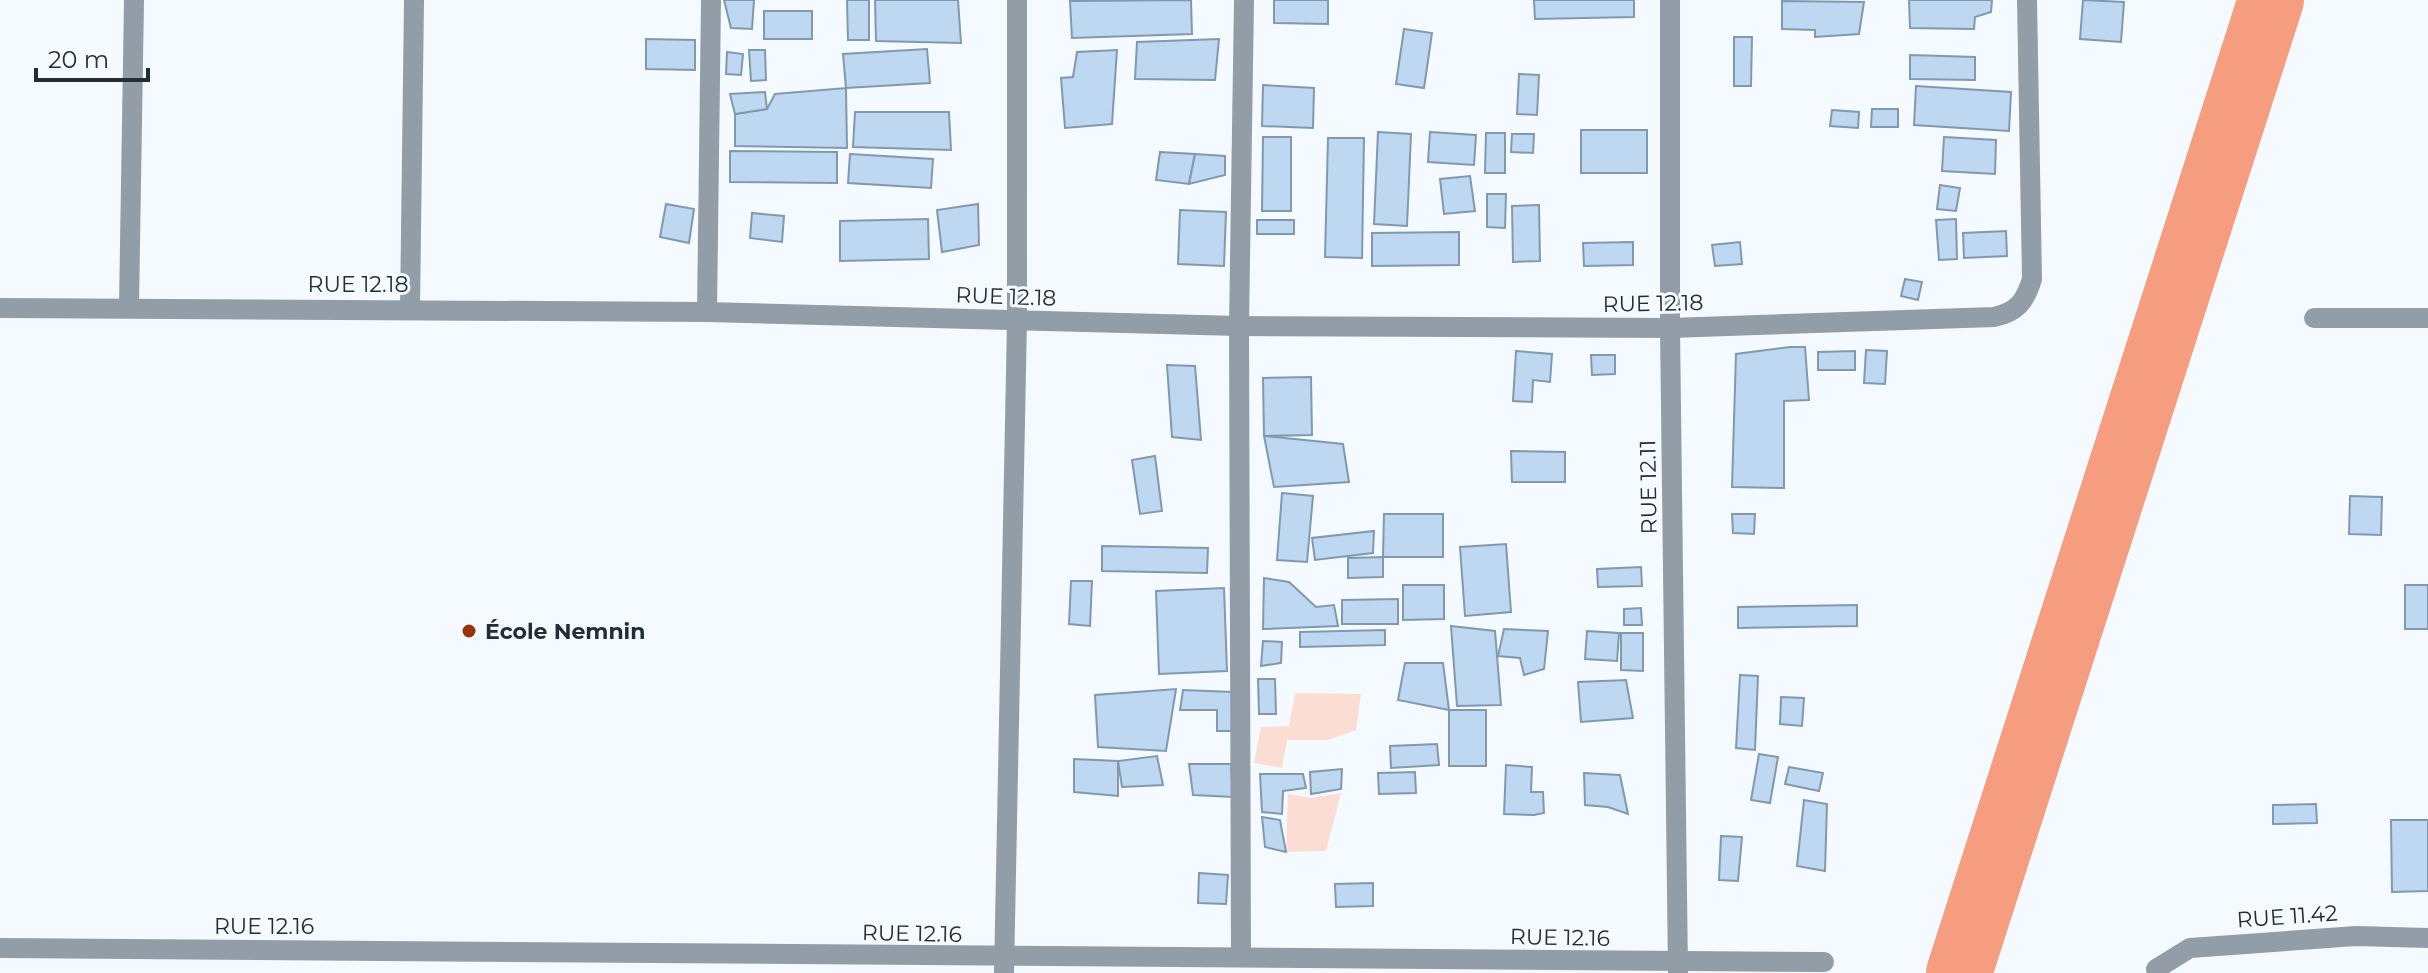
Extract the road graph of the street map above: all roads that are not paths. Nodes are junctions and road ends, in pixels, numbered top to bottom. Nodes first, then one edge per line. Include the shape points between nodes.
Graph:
1 (134, 0) edge
2 (414, 0) edge
3 (711, 0) edge
4 (1017, 0) edge
5 (1244, 0) edge
6 (1670, 0) edge
7 (2027, 0) edge
8 (129, 306) junction
9 (0, 308) edge
10 (410, 309) junction
11 (707, 312) junction
12 (2314, 318) dead end
13 (2428, 318) edge
14 (1017, 321) junction
15 (1239, 326) junction
16 (1670, 328) junction
17 (2428, 938) edge
18 (0, 948) edge
19 (1241, 956) junction
20 (1824, 962) dead end
21 (1004, 965) edge
22 (1351, 966) edge
23 (1678, 968) edge
24 (2156, 969) dead end

1 - 8 street
2 - 10 street
3 - 11 street
4 - 14 street
5 - 15 street
6 - 16 street, RUE 12.11
7 - 16 street, RUE 12.18 via 2032,279 2020,306 1994,317
8 - 9 street, RUE 12.18
8 - 10 street, RUE 12.18
10 - 11 street, RUE 12.18
11 - 14 street, RUE 12.18
12 - 13 street
14 - 15 street, RUE 12.18
14 - 21 street
15 - 16 street, RUE 12.18
15 - 19 street
16 - 23 street, RUE 12.11
17 - 24 street, RUE 11.42 via 2356,936 2190,948
18 - 21 street, RUE 12.16
19 - 21 street, RUE 12.16
19 - 22 street, RUE 12.16
20 - 23 street, RUE 12.16
22 - 23 street, RUE 12.16

